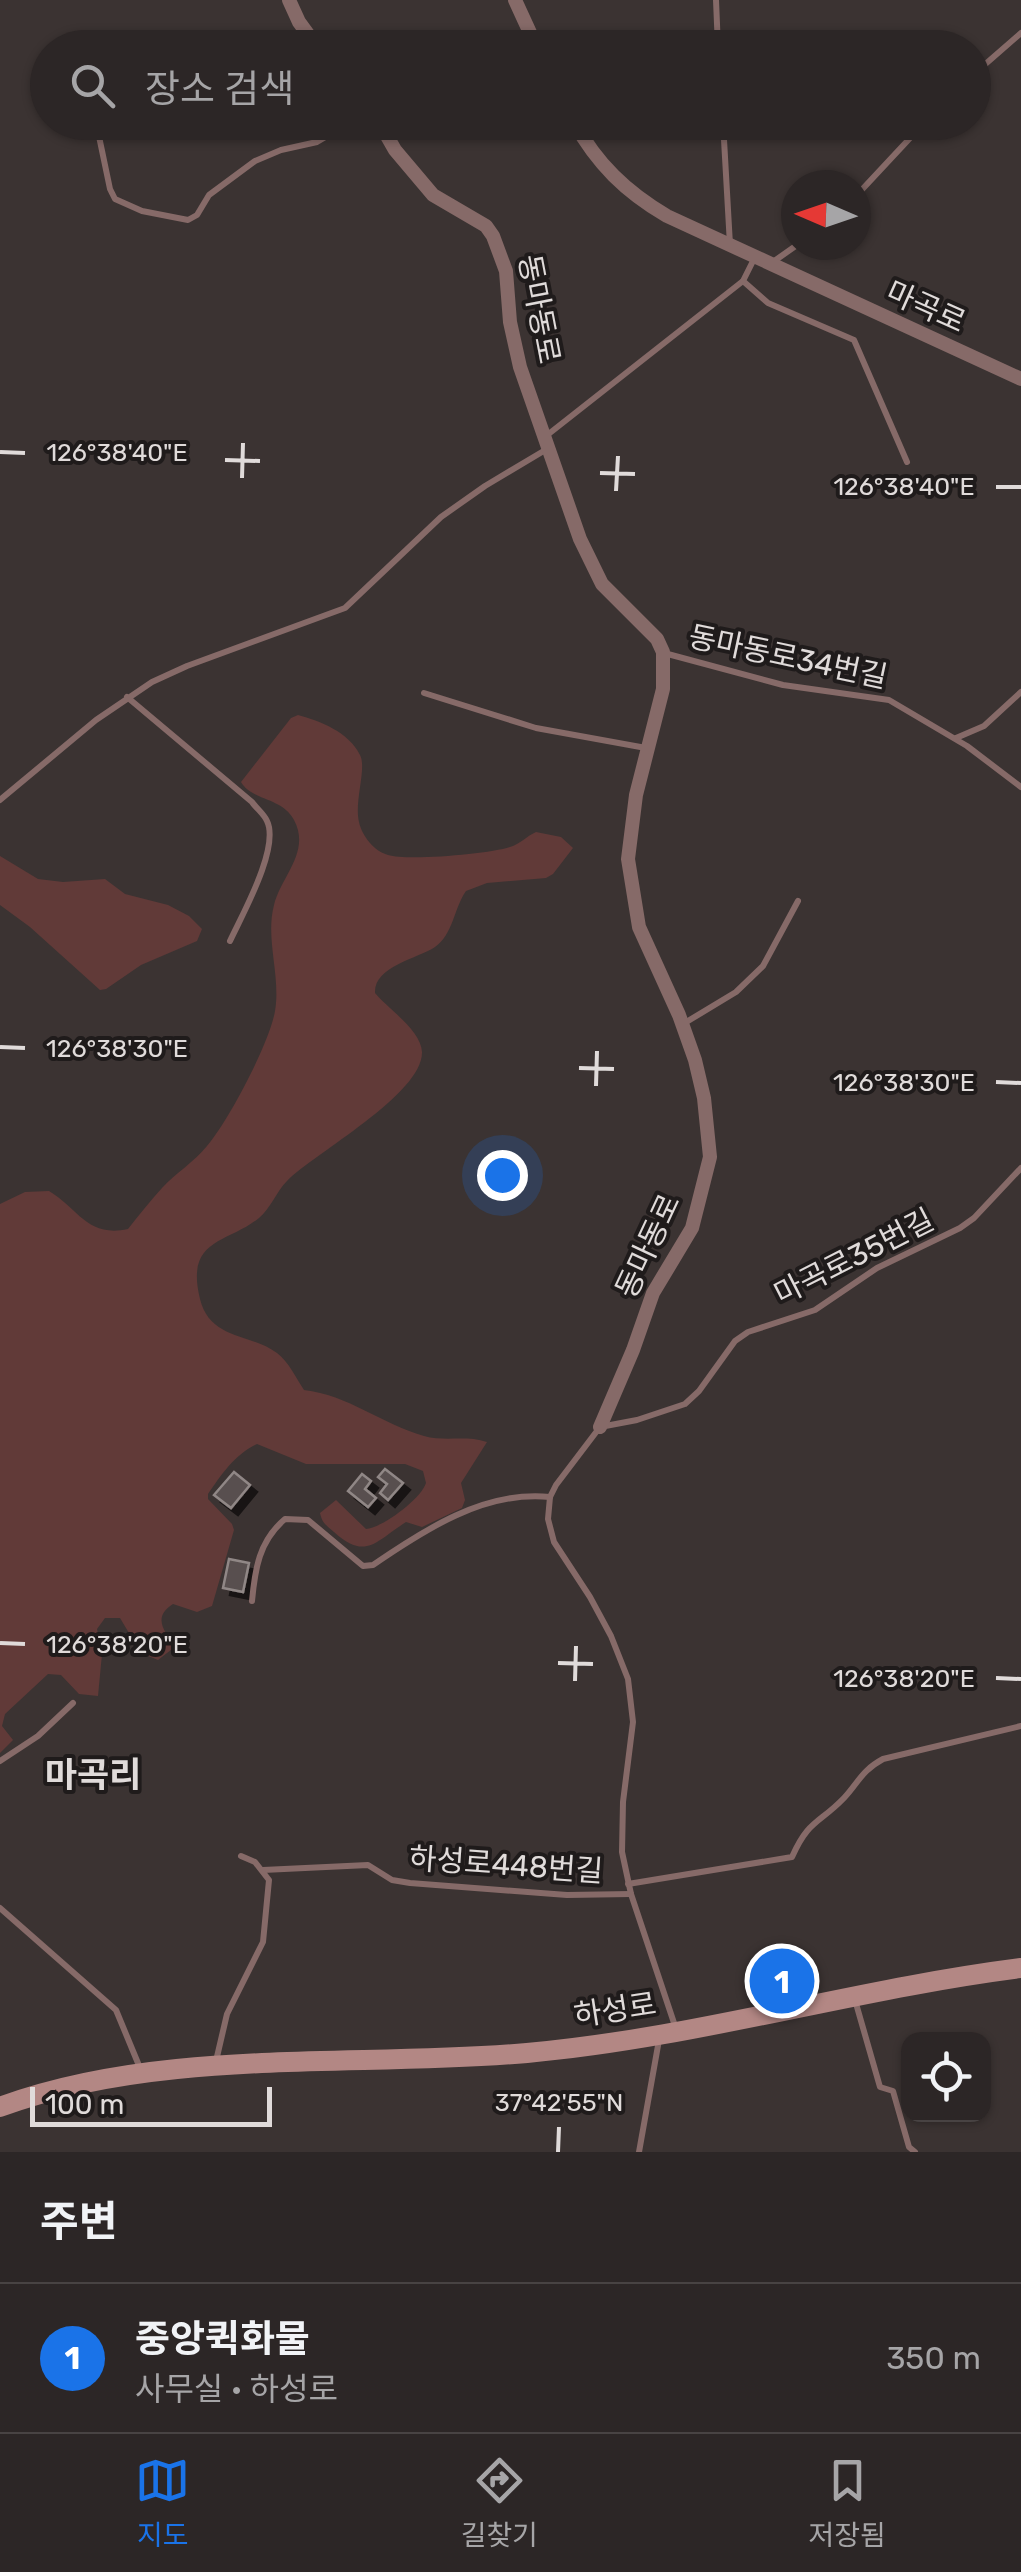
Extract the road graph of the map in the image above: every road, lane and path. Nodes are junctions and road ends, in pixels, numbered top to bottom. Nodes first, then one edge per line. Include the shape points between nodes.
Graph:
1 (289, 0) edge
2 (514, 0) edge
3 (716, 0) edge
4 (306, 30) edge
5 (528, 30) edge
6 (717, 30) edge
7 (1021, 33) edge
8 (991, 59) edge
9 (100, 140) edge
10 (320, 140) edge
11 (388, 140) edge
12 (585, 140) edge
13 (724, 140) edge
14 (910, 140) edge
15 (871, 182) edge
16 (730, 246) junction
17 (781, 253) edge
18 (762, 262) junction
19 (742, 281) junction
20 (1021, 379) edge
21 (546, 443) junction
22 (907, 462) dead end
23 (663, 652) junction
24 (1021, 692) edge
25 (424, 693) dead end
26 (127, 697) junction
27 (954, 739) junction
28 (647, 748) junction
29 (1021, 787) edge
30 (0, 800) edge
31 (798, 901) dead end
32 (230, 941) dead end
33 (682, 1024) junction
34 (1021, 1168) edge
35 (600, 1427) junction
36 (550, 1497) junction
37 (252, 1600) dead end
38 (73, 1703) dead end
39 (1021, 1726) edge
40 (0, 1761) edge
41 (241, 1856) dead end
42 (263, 1870) junction
43 (628, 1884) junction
44 (631, 1894) junction
45 (0, 1908) edge
46 (1021, 1968) edge
47 (854, 1998) junction
48 (668, 2032) junction
49 (214, 2067) junction
50 (142, 2074) junction
51 (0, 2107) edge
52 (639, 2152) edge
53 (915, 2152) edge

1 - 4 street
2 - 5 street
3 - 6 lane
7 - 8 lane
9 - 10 lane via 115,199 188,220 255,160
11 - 21 street, 동마동로 via 434,195 493,236 506,271 513,342
12 - 16 street, 마곡로 via 624,188
13 - 16 lane
14 - 15 lane
16 - 18 street, 마곡로
17 - 18 lane
18 - 19 lane
18 - 20 street, 마곡로
19 - 21 lane
19 - 22 lane, 마곡로 via 768,303 854,340
21 - 23 street, 동마동로 via 590,564
21 - 26 lane via 441,516 344,608 186,666
23 - 27 lane, 동마동로34번길 via 783,686 889,700
23 - 28 street, 동마동로 via 664,690
24 - 27 lane via 984,726
25 - 28 lane via 536,728
26 - 30 lane
26 - 32 lane via 268,822 266,854
27 - 29 lane, 동마동로34번길
28 - 33 street, 동마동로 via 630,828 632,901 646,949
31 - 33 lane via 764,966 736,992
33 - 35 street, 동마동로 via 704,1098 707,1178 692,1228 653,1293
34 - 35 lane, 마곡로35번길 via 960,1228 877,1268 815,1310 735,1341 685,1404
35 - 36 lane
36 - 37 lane via 509,1498 465,1512 363,1566 308,1520 285,1520 262,1546
36 - 43 lane, 하성로448번길 via 554,1542 597,1610 628,1679 633,1722 622,1852
38 - 40 lane
39 - 43 lane, 하성로448번길 via 882,1758 810,1824 792,1858
41 - 42 lane
42 - 44 lane, 하성로448번길 via 368,1864 410,1883
42 - 49 lane via 269,1880 263,1942 227,2014
43 - 44 lane, 하성로448번길
44 - 48 lane, 하성로448번길
45 - 50 lane via 116,2010
46 - 47 street, 하성로
47 - 48 street, 하성로
47 - 53 lane via 880,2087 892,2091
48 - 49 street, 하성로 via 528,2053
48 - 52 lane
49 - 50 street, 하성로
50 - 51 street, 하성로 via 67,2086

